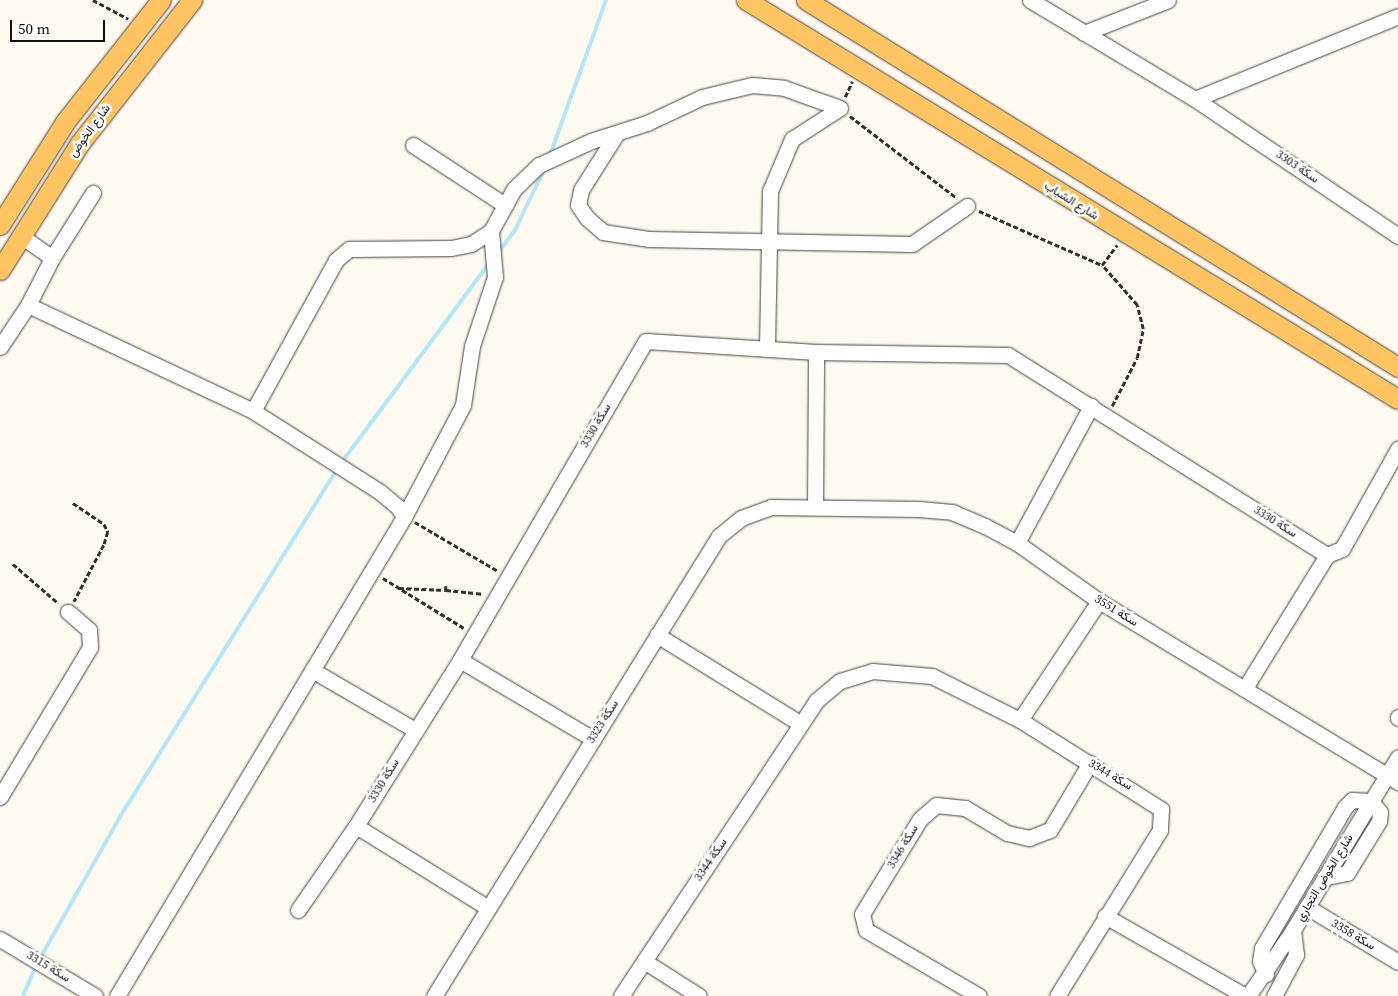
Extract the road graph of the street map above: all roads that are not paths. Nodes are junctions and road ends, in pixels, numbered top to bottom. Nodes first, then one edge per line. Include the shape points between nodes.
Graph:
1 (161, 0) edge
2 (192, 0) edge
3 (746, 0) edge
4 (806, 0) edge
5 (1030, 0) edge
6 (1168, 0) edge
7 (1398, 16) edge
8 (1084, 33) junction
9 (1195, 99) junction
10 (617, 132) junction
11 (412, 145) dead end
12 (93, 193) dead end
13 (505, 205) junction
14 (967, 206) road end
15 (0, 225) edge
16 (491, 231) junction
17 (21, 236) junction
18 (1398, 236) edge
19 (771, 243) junction
20 (52, 258) junction
21 (0, 270) edge
22 (28, 304) junction
23 (0, 346) edge
24 (767, 349) junction
25 (816, 352) junction
26 (1398, 367) edge
27 (1398, 399) edge
28 (1098, 410) junction
29 (253, 411) junction
30 (1398, 449) edge
31 (815, 507) junction
32 (404, 517) junction
33 (1017, 543) junction
34 (1327, 556) junction
35 (1099, 601) junction
36 (68, 612) road end
37 (657, 634) junction
38 (460, 660) junction
39 (312, 670) junction
40 (1245, 688) junction
41 (1020, 720) junction
42 (801, 724) junction
43 (415, 730) junction
44 (593, 739) junction
45 (1398, 757) edge
46 (1090, 763) junction
47 (1392, 779) edge
48 (0, 797) edge
49 (1371, 801) junction
50 (356, 826) junction
51 (1307, 907) junction
52 (488, 908) junction
53 (298, 910) dead end
54 (1105, 916) junction
55 (1293, 930) junction
56 (0, 939) edge
57 (644, 961) junction
58 (1398, 962) edge
59 (1266, 974) junction
60 (95, 996) edge
61 (117, 996) edge
62 (434, 996) edge
63 (621, 996) edge
64 (699, 996) edge
65 (979, 996) edge
66 (1057, 996) edge
67 (1247, 996) edge
68 (1274, 996) edge

1 - 15 main road, شارع الخوض via 65,122
2 - 17 main road, شارع الخوض via 80,143
3 - 27 main road, شارع الشباب
4 - 26 main road
5 - 8 street, سكة 3303
6 - 8 street
7 - 9 street
8 - 9 street, سكة 3303
9 - 18 street, سكة 3303
10 - 13 street via 539,164 514,189
10 - 19 street via 581,190 578,204 587,218 603,232 649,239
10 - 19 street via 647,123 702,97 752,85 784,88 840,108 792,140 783,156 770,191
11 - 13 street
12 - 20 street
13 - 16 street
14 - 19 street via 912,244
16 - 29 street via 472,244 451,248 349,249 336,260
16 - 32 street via 495,277 472,346 463,405
17 - 20 street
17 - 21 main road, شارع الخوض
19 - 24 street
20 - 22 street
22 - 23 street
22 - 29 street
24 - 25 street, سكة 3330
24 - 38 street, سكة 3330 via 646,341
25 - 28 street, سكة 3330 via 1008,355
25 - 31 street
28 - 33 street
28 - 34 street, سكة 3330
29 - 32 street via 380,492 398,507
30 - 34 street via 1342,549
31 - 33 street, سكة 3551 via 952,512
31 - 37 street, سكة 3323 via 770,507 741,518 719,536
32 - 39 street
33 - 35 street, سكة 3551
34 - 40 street
35 - 40 street, سكة 3551
35 - 41 street
36 - 48 street via 89,630 90,647
37 - 42 street
37 - 44 street, سكة 3323
38 - 43 street, سكة 3330
38 - 44 street
39 - 43 street
39 - 61 street
40 - 47 street, سكة 3551
41 - 42 street, سكة 3344 via 932,676 872,671 840,681 816,701
41 - 46 street, سكة 3344
42 - 57 street, سكة 3344
43 - 50 street, سكة 3330
44 - 52 street, سكة 3323
45 - 47 street, شارع الخوض التجاري
46 - 54 street, سكة 3344 via 1161,809 1160,830
46 - 65 street, سكة 3346 via 1050,830 1029,838 1007,833 965,808 936,805 920,819 862,914 866,930
47 - 49 street, شارع الخوض التجاري
49 - 51 street, شارع الخوض التجاري
49 - 59 street via 1352,800 1345,807 1262,948 1260,961
50 - 52 street
50 - 53 street, سكة 3330
51 - 55 street, شارع الخوض التجاري
51 - 58 street, سكة 3358
52 - 62 street, سكة 3323
54 - 66 street
54 - 67 street
55 - 59 street, شارع الخوض التجاري
55 - 68 street via 1296,955
56 - 60 street, سكة 3315
57 - 63 street, سكة 3344
57 - 64 street
59 - 67 street, شارع الخوض التجاري

